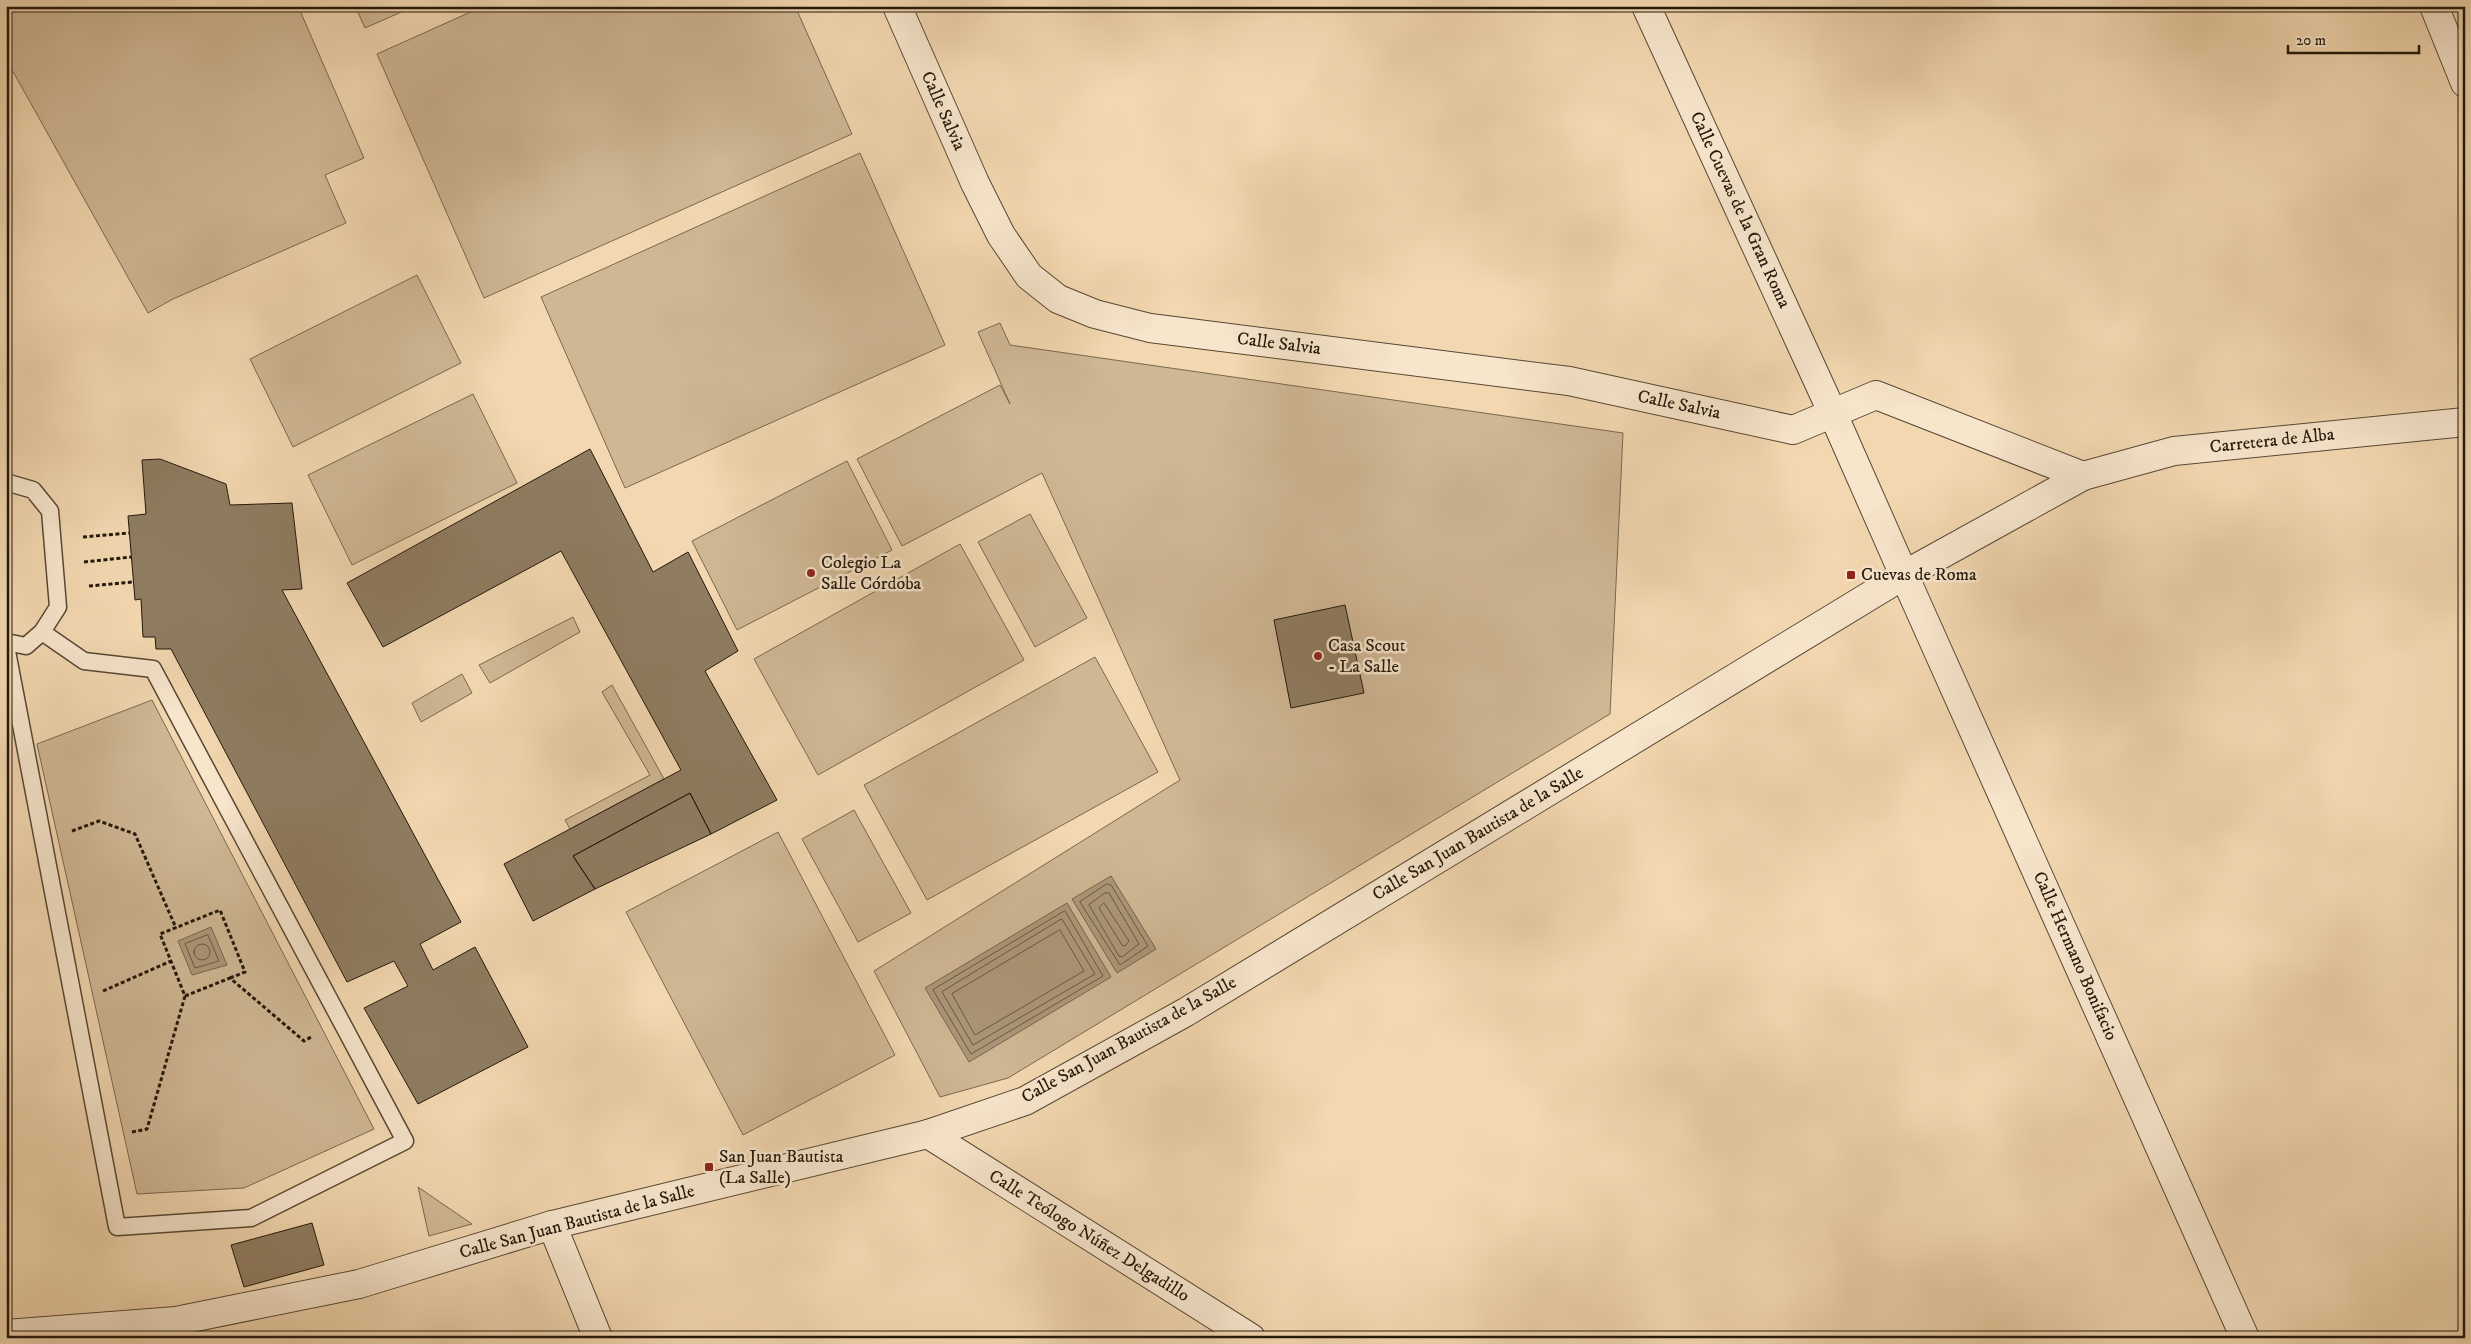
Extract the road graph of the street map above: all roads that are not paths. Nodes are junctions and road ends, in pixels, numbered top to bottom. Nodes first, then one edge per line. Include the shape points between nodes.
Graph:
1 (897, 6) edge
2 (1646, 6) edge
3 (2434, 6) edge
4 (2465, 83) edge
5 (1833, 414) junction
6 (2465, 422) edge
7 (2083, 476) junction
8 (6, 485) edge
9 (1904, 575) junction
10 (42, 632) junction
11 (6, 642) edge
12 (6, 646) edge
13 (928, 1134) junction
14 (552, 1225) junction
15 (6, 1334) edge
16 (598, 1338) edge
17 (1251, 1338) edge
18 (2246, 1338) edge

1 - 5 street, Calle Salvia via 1001,236 1029,276 1058,299 1095,314 1150,328 1568,381 1793,430
2 - 5 street, Calle Cuevas de la Gran Roma
3 - 4 street
5 - 7 street via 1876,395
5 - 9 street, Calle Cuevas de la Gran Roma
6 - 7 street, Carretera de Alba via 2174,452
7 - 9 street, Calle San Juan Bautista de la Salle
8 - 10 lane via 9,483 33,490 50,511 58,607
9 - 13 street, Calle San Juan Bautista de la Salle via 1186,1012 1025,1101
9 - 18 street, Calle Hermano Bonifacio
10 - 11 lane via 26,646
10 - 12 lane via 84,661 153,669 404,1141 251,1218 117,1227
13 - 14 street, Calle San Juan Bautista de la Salle
13 - 17 street, Calle Teólogo Núñez Delgadillo
14 - 15 street, Calle San Juan Bautista de la Salle via 359,1284 186,1319
14 - 16 street

